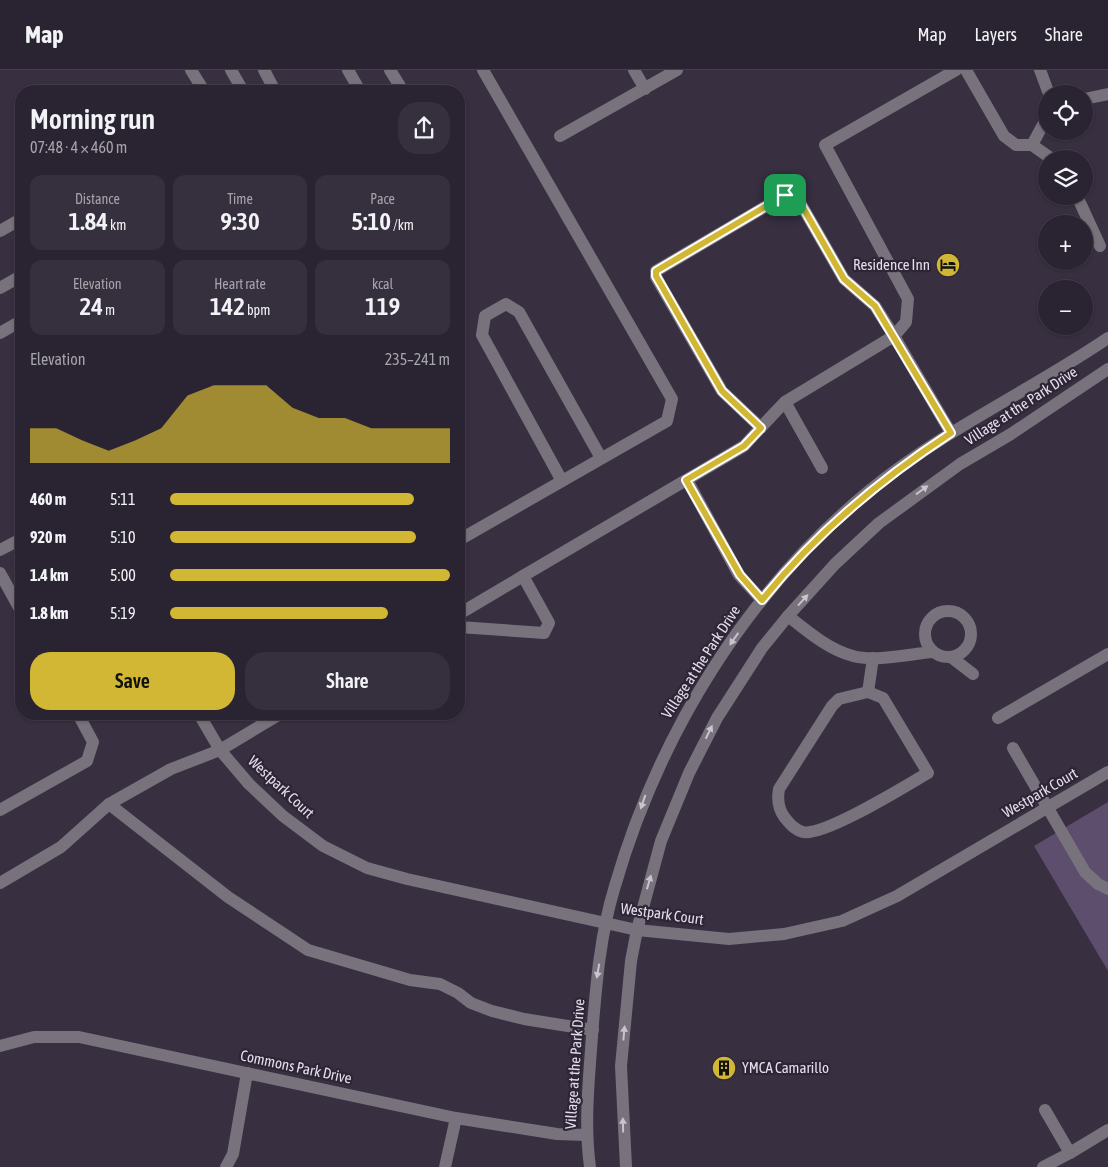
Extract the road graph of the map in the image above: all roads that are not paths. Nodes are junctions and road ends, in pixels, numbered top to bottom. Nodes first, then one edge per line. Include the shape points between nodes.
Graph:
1 (191, 70) edge
2 (231, 70) edge
3 (264, 70) edge
4 (348, 70) edge
5 (390, 70) edge
6 (483, 70) edge
7 (634, 70) edge
8 (677, 70) edge
9 (956, 70) edge
10 (966, 70) edge
11 (1040, 70) edge
12 (200, 85) edge
13 (240, 85) edge
14 (272, 85) edge
15 (357, 85) edge
16 (399, 85) edge
17 (1046, 85) edge
18 (645, 88) junction
19 (1108, 94) edge
20 (1093, 97) edge
21 (1038, 134) edge
22 (560, 136) dead end
23 (1032, 145) junction
24 (1039, 150) edge
25 (1081, 205) edge
26 (15, 222) edge
27 (0, 231) edge
28 (1100, 246) dead end
29 (15, 279) edge
30 (0, 288) edge
31 (15, 324) edge
32 (0, 333) edge
33 (894, 336) junction
34 (1108, 338) edge
35 (1108, 369) edge
36 (785, 402) junction
37 (761, 428) junction
38 (951, 433) junction
39 (601, 458) junction
40 (822, 468) dead end
41 (686, 480) junction
42 (562, 481) junction
43 (465, 537) edge
44 (15, 542) edge
45 (0, 550) edge
46 (0, 573) edge
47 (523, 576) junction
48 (15, 600) edge
49 (762, 600) junction
50 (465, 610) edge
51 (788, 616) junction
52 (465, 627) edge
53 (925, 636) junction
54 (966, 648) junction
55 (934, 652) junction
56 (906, 654) junction
57 (1108, 654) edge
58 (951, 657) junction
59 (873, 658) junction
60 (868, 692) junction
61 (998, 718) dead end
62 (81, 720) edge
63 (202, 720) edge
64 (270, 720) edge
65 (1013, 748) dead end
66 (220, 750) junction
67 (1108, 772) edge
68 (109, 804) junction
69 (1047, 808) junction
70 (0, 810) edge
71 (0, 883) edge
72 (1108, 889) edge
73 (607, 923) junction
74 (636, 930) junction
75 (593, 1030) junction
76 (0, 1046) edge
77 (247, 1074) junction
78 (1045, 1110) dead end
79 (456, 1118) junction
80 (1108, 1130) edge
81 (586, 1135) junction
82 (1070, 1153) junction
83 (226, 1167) edge
84 (445, 1167) edge
85 (590, 1167) edge
86 (626, 1167) edge
87 (1043, 1167) edge

1 - 12 street
2 - 13 street
3 - 14 street
4 - 15 street
5 - 16 street
6 - 39 street via 672,399 667,421
7 - 18 street
8 - 18 street
9 - 33 street via 825,145 908,299 906,322
10 - 23 street via 1004,136 1016,144
11 - 17 street
18 - 22 street
19 - 20 street
21 - 23 street
23 - 24 street
25 - 28 street
26 - 27 street
29 - 30 street
31 - 32 street
33 - 36 street
33 - 37 street via 875,306 844,279 798,199 792,194 785,195 660,267 656,276 722,391
33 - 38 street
34 - 38 street, Village at the Park Drive
51 -> 35 street, Village at the Park Drive via 835,564 879,523 960,464
36 - 37 street
36 - 40 street
37 - 41 street via 744,446
38 - 49 street, Village at the Park Drive via 863,496 796,559
39 - 42 street
39 - 42 street via 519,312 506,304 485,316 482,335
41 - 47 street
41 - 49 street via 740,575
42 - 43 street
44 - 45 street
46 - 48 street
47 - 50 street
47 - 52 street via 549,622 544,633
49 -> 73 street, Village at the Park Drive via 723,655 668,744 648,789 614,887
51 - 59 street via 826,644 853,656
74 -> 51 street, Village at the Park Drive via 661,841 689,773 716,718
53 - 54 street via 933,616 945,611 954,612 966,619 970,627 971,636
53 - 55 street
53 - 56 street
54 - 58 street
54 - 58 street via 973,674
55 - 56 street
55 - 58 street
56 - 59 street
57 - 61 street
59 - 60 street
60 - 60 street via 883,698 928,773 864,811 813,832 804,833 792,827 777,800 779,789 832,706 839,699
62 - 70 street via 93,742 86,761
63 - 66 street, Westpark Court
64 - 66 street
65 - 69 street
66 - 68 street via 171,769
66 - 73 street, Westpark Court via 283,816 323,846 367,868
67 - 69 street, Westpark Court
68 - 71 street via 61,847
68 - 75 street via 228,897 308,950 410,980 440,984 471,1003 492,1011
69 - 72 street via 1085,872
69 - 74 street, Westpark Court via 897,896 842,921 784,934 729,939
73 - 74 street, Westpark Court
73 -> 75 street, Village at the Park Drive via 597,978
86 -> 74 street, Village at the Park Drive via 621,1066
75 - 81 street, Village at the Park Drive
76 - 77 street, Commons Park Drive via 34,1037 79,1037
77 - 79 street, Commons Park Drive
77 - 83 street via 232,1154
78 - 82 street
79 - 81 street, Commons Park Drive via 557,1134
79 - 84 street
80 - 82 street
81 - 85 street, Village at the Park Drive
82 - 87 street

